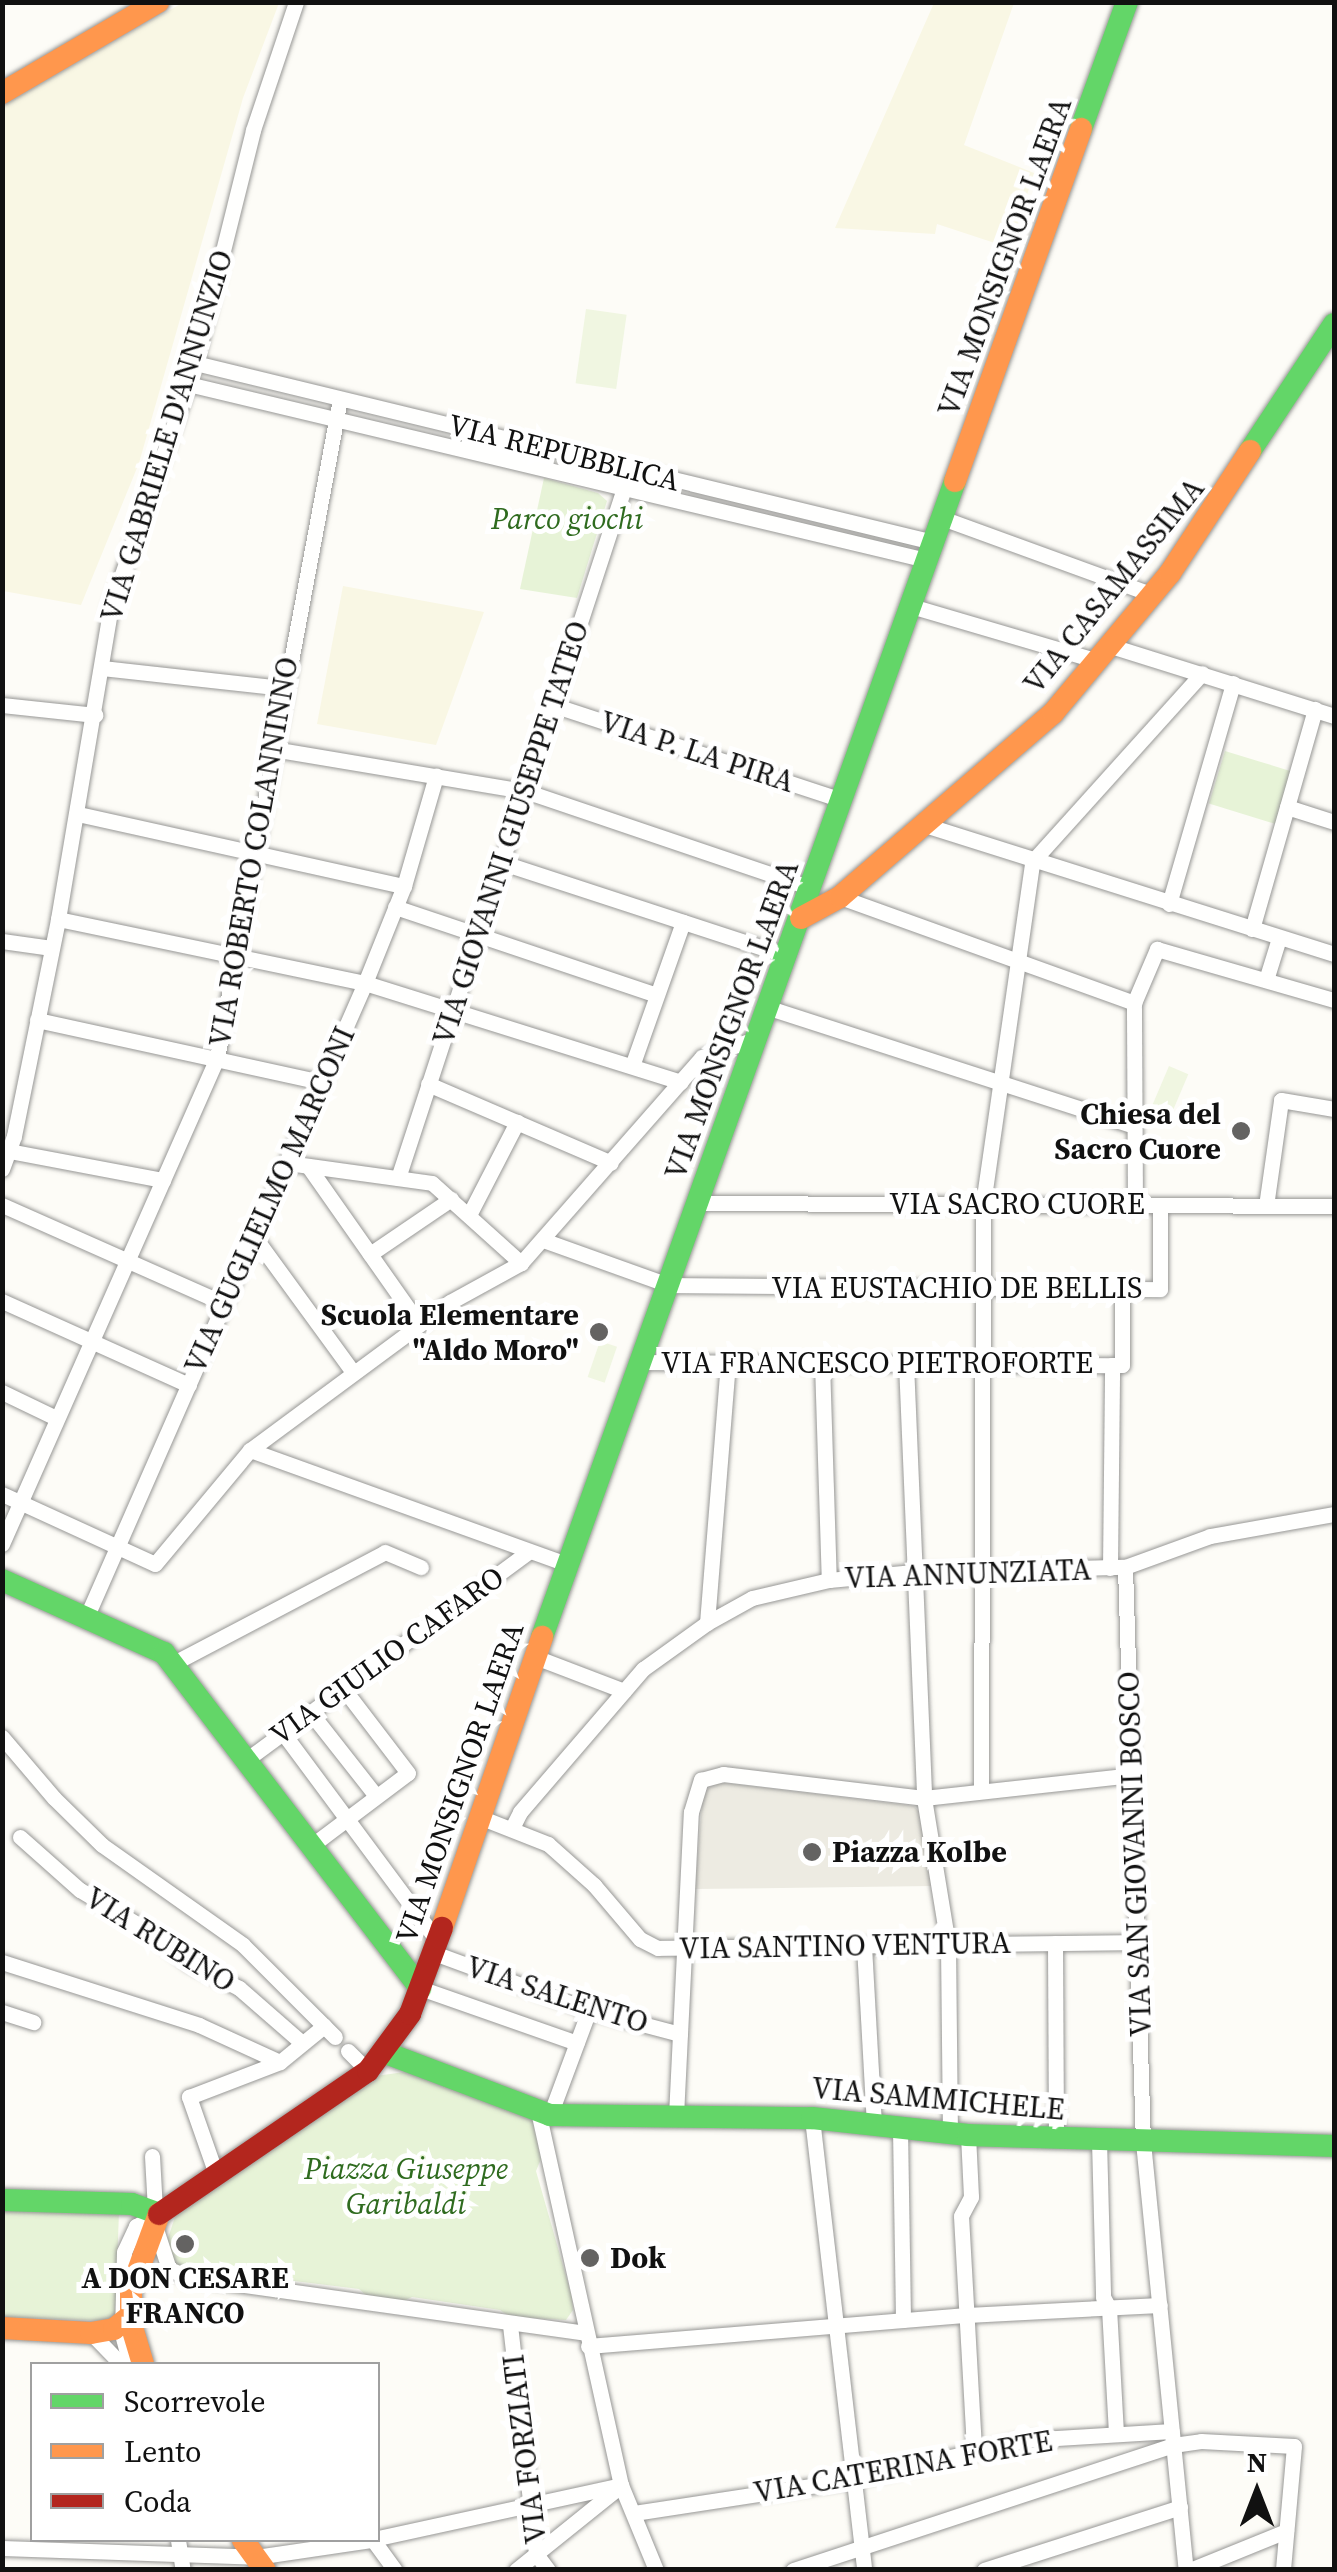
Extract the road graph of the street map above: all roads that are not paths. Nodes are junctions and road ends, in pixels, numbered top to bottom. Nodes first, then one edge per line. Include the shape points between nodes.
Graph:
1 (158, 2) edge
2 (296, 2) edge
3 (1127, 2) edge
4 (2, 93) edge
5 (1334, 324) edge
6 (195, 363) junction
7 (188, 384) junction
8 (340, 398) junction
9 (335, 419) junction
10 (630, 469) junction
11 (624, 488) junction
12 (942, 518) junction
13 (930, 551) junction
14 (1153, 595) junction
15 (911, 606) junction
16 (1105, 653) junction
17 (102, 668) junction
18 (1202, 672) junction
19 (1233, 683) junction
20 (284, 688) junction
21 (2, 705) edge
22 (553, 705) junction
23 (1315, 709) junction
24 (94, 715) junction
25 (1334, 716) edge
26 (274, 749) junction
27 (436, 776) junction
28 (525, 791) junction
29 (842, 800) junction
30 (1287, 807) junction
31 (78, 814) junction
32 (1334, 822) edge
33 (925, 825) junction
34 (256, 853) junction
35 (500, 862) junction
36 (1032, 862) junction
37 (404, 886) junction
38 (811, 888) junction
39 (840, 897) junction
40 (1169, 904) junction
41 (395, 907) junction
42 (801, 918) junction
43 (58, 919) junction
44 (683, 922) junction
45 (1252, 929) junction
46 (476, 936) junction
47 (1279, 938) junction
48 (2, 941) edge
49 (52, 948) junction
50 (1334, 954) edge
51 (787, 956) junction
52 (236, 957) junction
53 (1014, 962) junction
54 (1266, 980) junction
55 (364, 982) junction
56 (656, 995) junction
57 (1334, 1000) edge
58 (1134, 1003) junction
59 (452, 1007) junction
60 (768, 1008) junction
61 (37, 1020) junction
62 (758, 1038) junction
63 (217, 1058) junction
64 (632, 1066) junction
65 (322, 1082) junction
66 (681, 1082) junction
67 (428, 1084) junction
68 (998, 1084) junction
69 (1334, 1109) edge
70 (517, 1122) junction
71 (1132, 1125) junction
72 (8, 1141) edge
73 (288, 1163) junction
74 (612, 1164) junction
75 (308, 1166) junction
76 (2, 1169) edge
77 (398, 1178) junction
78 (163, 1180) junction
79 (450, 1200) junction
80 (699, 1203) junction
81 (983, 1204) junction
82 (1135, 1204) junction
83 (2, 1205) edge
84 (1160, 1205) junction
85 (1266, 1206) junction
86 (1334, 1206) edge
87 (469, 1215) junction
88 (253, 1235) junction
89 (544, 1240) junction
90 (370, 1254) junction
91 (126, 1261) junction
92 (521, 1263) junction
93 (669, 1285) junction
94 (983, 1289) junction
95 (1122, 1290) junction
96 (2, 1301) edge
97 (223, 1304) junction
98 (418, 1324) junction
99 (91, 1341) junction
100 (641, 1362) junction
101 (728, 1362) junction
102 (822, 1363) junction
103 (906, 1364) junction
104 (983, 1364) junction
105 (1112, 1365) junction
106 (353, 1372) junction
107 (189, 1385) junction
108 (2, 1392) edge
109 (56, 1418) junction
110 (250, 1450) junction
111 (2, 1494) edge
112 (21, 1503) junction
113 (1334, 1514) edge
114 (2, 1544) edge
115 (118, 1547) junction
116 (528, 1552) junction
117 (567, 1564) junction
118 (421, 1566) dead end
119 (1117, 1567) junction
120 (982, 1570) junction
121 (914, 1572) junction
122 (2, 1580) edge
123 (829, 1580) junction
124 (86, 1618) junction
125 (707, 1623) junction
126 (535, 1657) junction
127 (174, 1663) junction
128 (342, 1688) junction
129 (624, 1691) junction
130 (310, 1712) junction
131 (283, 1732) junction
132 (2, 1737) edge
133 (246, 1760) junction
134 (1134, 1775) junction
135 (981, 1792) junction
136 (376, 1796) junction
137 (924, 1798) junction
138 (346, 1818) junction
139 (482, 1818) junction
140 (512, 1828) junction
141 (20, 1838) dead end
142 (311, 1846) junction
143 (1137, 1942) junction
144 (1054, 1943) junction
145 (948, 1945) junction
146 (864, 1946) junction
147 (683, 1947) junction
148 (436, 1948) junction
149 (2, 1962) edge
150 (280, 1980) junction
151 (420, 1988) junction
152 (258, 2006) junction
153 (589, 2010) junction
154 (2, 2012) edge
155 (32, 2022) dead end
156 (680, 2034) junction
157 (302, 2042) junction
158 (577, 2043) junction
159 (348, 2051) dead end
160 (386, 2053) junction
161 (280, 2062) junction
162 (368, 2072) junction
163 (544, 2113) junction
164 (676, 2116) junction
165 (812, 2118) junction
166 (874, 2126) junction
167 (900, 2128) junction
168 (959, 2134) junction
169 (1056, 2139) junction
170 (1099, 2140) junction
171 (1143, 2142) junction
172 (1334, 2146) edge
173 (152, 2156) dead end
174 (216, 2174) junction
175 (2, 2200) edge
176 (157, 2218) junction
177 (1160, 2305) junction
178 (1109, 2308) junction
179 (967, 2315) junction
180 (126, 2320) junction
181 (903, 2320) junction
182 (836, 2324) junction
183 (510, 2325) junction
184 (2, 2328) edge
185 (91, 2333) junction
186 (586, 2339) junction
187 (119, 2362) edge
188 (130, 2362) edge
189 (142, 2362) edge
190 (1116, 2434) junction
191 (1173, 2438) junction
192 (974, 2451) junction
193 (854, 2479) junction
194 (621, 2486) junction
195 (532, 2506) junction
196 (1180, 2507) junction
197 (634, 2514) junction
198 (1286, 2531) junction
199 (380, 2538) edge
200 (352, 2542) edge
201 (376, 2542) edge
202 (2, 2548) edge
203 (861, 2548) junction
204 (38, 2551) junction
205 (180, 2554) edge
206 (536, 2554) junction
207 (255, 2555) edge
208 (41, 2570) edge
209 (395, 2570) edge
210 (516, 2570) edge
211 (548, 2570) edge
212 (656, 2570) edge
213 (793, 2570) edge
214 (864, 2570) edge
215 (984, 2570) edge
216 (1188, 2570) edge
217 (1284, 2570) edge

1 - 4 street
2 - 6 street, VIA GABRIELE D'ANNUNZIO via 253,130
3 - 12 street, VIA MONSIGNOR LAERA
5 - 14 street, VIA CASAMASSIMA
6 - 7 street, VIA GABRIELE D'ANNUNZIO
6 - 8 street, VIA REPUBBLICA
7 - 9 street, VIA REPUBBLICA
7 - 17 street, VIA GABRIELE D'ANNUNZIO via 122,568
8 - 9 street, VIA ROBERTO COLANNINNO
8 - 10 street, VIA REPUBBLICA
9 - 11 street, VIA REPUBBLICA
9 - 20 street, VIA ROBERTO COLANNINNO
10 - 11 street, VIA GIOVANNI GIUSEPPE TATEO
10 - 13 street, VIA REPUBBLICA
11 - 13 street, VIA REPUBBLICA
11 - 22 street, VIA GIOVANNI GIUSEPPE TATEO
12 - 13 street, VIA MONSIGNOR LAERA
12 - 14 street
13 - 15 street, VIA MONSIGNOR LAERA
14 - 16 street, VIA CASAMASSIMA
15 - 16 street
15 - 29 street, VIA MONSIGNOR LAERA
16 - 18 street
16 - 33 street, VIA CASAMASSIMA via 1039,726
17 - 20 street
17 - 24 street, VIA GABRIELE D'ANNUNZIO
18 - 19 street
18 - 36 street
19 - 23 street
19 - 40 street
20 - 26 street, VIA ROBERTO COLANNINNO
21 - 24 street
22 - 28 street, VIA GIOVANNI GIUSEPPE TATEO
22 - 29 street, VIA P. LA PIRA
23 - 25 street
23 - 30 street
24 - 31 street, VIA GABRIELE D'ANNUNZIO
26 - 27 street
26 - 34 street, VIA ROBERTO COLANNINNO
27 - 28 street
27 - 37 street, VIA GUGLIELMO MARCONI
28 - 35 street, VIA GIOVANNI GIUSEPPE TATEO
28 - 38 street
29 - 38 street, VIA MONSIGNOR LAERA
30 - 32 street
30 - 45 street
31 - 34 street
31 - 43 street, VIA GABRIELE D'ANNUNZIO
33 - 36 street
33 - 39 street, VIA CASAMASSIMA
34 - 37 street
34 - 52 street, VIA ROBERTO COLANNINNO
35 - 44 street
35 - 46 street, VIA GIOVANNI GIUSEPPE TATEO
36 - 40 street
36 - 53 street
37 - 41 street, VIA GUGLIELMO MARCONI
38 - 42 street, VIA MONSIGNOR LAERA
39 - 42 street, VIA CASAMASSIMA
39 - 53 street
40 - 45 street
41 - 46 street
41 - 55 street, VIA GUGLIELMO MARCONI
42 - 51 street, VIA MONSIGNOR LAERA
43 - 49 street, VIA GABRIELE D'ANNUNZIO
43 - 52 street
44 - 51 street
44 - 56 street
45 - 47 street
46 - 56 street
46 - 59 street, VIA GIOVANNI GIUSEPPE TATEO
47 - 50 street
47 - 54 street
48 - 49 street
49 - 61 street, VIA GABRIELE D'ANNUNZIO
51 - 60 street, VIA MONSIGNOR LAERA
52 - 55 street
52 - 63 street, VIA ROBERTO COLANNINNO
53 - 58 street
53 - 68 street
54 - 57 street
54 - 58 street via 1157,948
55 - 59 street
55 - 65 street, VIA GUGLIELMO MARCONI
56 - 64 street
58 - 71 street
59 - 64 street
59 - 67 street, VIA GIOVANNI GIUSEPPE TATEO
60 - 62 street, VIA MONSIGNOR LAERA
60 - 68 street
61 - 63 street
61 - 72 street, VIA GABRIELE D'ANNUNZIO
62 - 66 street via 702,1057
62 - 80 street, VIA MONSIGNOR LAERA
63 - 65 street
63 - 78 street, VIA ROBERTO COLANNINNO
64 - 66 street
65 - 73 street, VIA GUGLIELMO MARCONI
66 - 74 street
67 - 70 street
67 - 77 street, VIA GIOVANNI GIUSEPPE TATEO
68 - 71 street
68 - 81 street
69 - 85 street via 1281,1100
70 - 74 street
70 - 87 street
71 - 82 street
72 - 76 street, VIA GABRIELE D'ANNUNZIO
72 - 78 street
73 - 75 street
73 - 88 street, VIA GUGLIELMO MARCONI
74 - 89 street
75 - 77 street
75 - 90 street
77 - 79 street via 432,1184
78 - 91 street, VIA ROBERTO COLANNINNO
79 - 87 street
79 - 90 street
80 - 81 street, VIA SACRO CUORE
80 - 93 street, VIA MONSIGNOR LAERA
81 - 82 street, VIA SACRO CUORE
81 - 94 street
82 - 84 street, VIA SACRO CUORE
83 - 91 street
84 - 85 street, VIA SACRO CUORE
84 - 95 street, VIA EUSTACHIO DE BELLIS via 1160,1290
85 - 86 street, VIA SACRO CUORE
87 - 92 street
88 - 97 street, VIA GUGLIELMO MARCONI
88 - 106 street
89 - 92 street
89 - 93 street, VIA EUSTACHIO DE BELLIS
90 - 98 street
91 - 97 street
91 - 99 street, VIA ROBERTO COLANNINNO
92 - 98 street
93 - 94 street, VIA EUSTACHIO DE BELLIS
93 - 100 street, VIA MONSIGNOR LAERA
94 - 95 street, VIA EUSTACHIO DE BELLIS
94 - 104 street
95 - 105 street, VIA SAN GIOVANNI BOSCO via 1122,1365
96 - 99 street
97 - 107 street, VIA GUGLIELMO MARCONI
98 - 106 street
99 - 107 street
99 - 109 street, VIA ROBERTO COLANNINNO
100 - 101 street, VIA FRANCESCO PIETROFORTE
100 - 117 street, VIA MONSIGNOR LAERA
101 - 102 street, VIA FRANCESCO PIETROFORTE
101 - 125 street
102 - 103 street, VIA FRANCESCO PIETROFORTE
102 - 123 street
103 - 104 street, VIA FRANCESCO PIETROFORTE
103 - 121 street
104 - 105 street, VIA FRANCESCO PIETROFORTE
104 - 120 street
105 - 119 street, VIA SAN GIOVANNI BOSCO
106 - 110 street
107 - 115 street, VIA GUGLIELMO MARCONI
108 - 109 street
109 - 112 street, VIA ROBERTO COLANNINNO
110 - 115 street via 155,1564
110 - 116 street
111 - 112 street
112 - 114 street, VIA ROBERTO COLANNINNO
112 - 115 street
113 - 119 street, VIA ANNUNZIATA via 1210,1536
115 - 124 street, VIA GUGLIELMO MARCONI
116 - 117 street
116 - 128 street, VIA GIULIO CAFARO
117 - 126 street, VIA MONSIGNOR LAERA
118 - 127 street via 385,1552
119 - 120 street, VIA ANNUNZIATA
119 - 134 street, VIA SAN GIOVANNI BOSCO
120 - 121 street, VIA ANNUNZIATA
120 - 135 street
121 - 123 street, VIA ANNUNZIATA
121 - 137 street
122 - 124 street
123 - 125 street, VIA ANNUNZIATA via 752,1598
124 - 127 street via 155,1646
125 - 129 street, VIA ANNUNZIATA via 642,1669
126 - 129 street
126 - 139 street, VIA MONSIGNOR LAERA
127 - 133 street
128 - 130 street, VIA GIULIO CAFARO
128 - 136 street via 408,1773
129 - 140 street, VIA ANNUNZIATA
130 - 131 street, VIA GIULIO CAFARO
130 - 136 street
131 - 133 street, VIA GIULIO CAFARO
131 - 138 street
132 - 150 street via 102,1845 244,1944
133 - 142 street
134 - 135 street
134 - 143 street, VIA SAN GIOVANNI BOSCO
135 - 137 street
136 - 138 street
137 - 145 street
137 - 147 street via 723,1774 701,1780 691,1812
138 - 142 street
138 - 148 street
139 - 140 street, VIA SANTINO VENTURA
139 - 148 street, VIA MONSIGNOR LAERA
140 - 147 street, VIA SANTINO VENTURA via 565,1858 647,1945
141 - 152 street, VIA RUBINO via 80,1890
142 - 151 street
143 - 144 street, VIA SANTINO VENTURA
143 - 171 street, VIA SAN GIOVANNI BOSCO
144 - 145 street, VIA SANTINO VENTURA
144 - 169 street
145 - 146 street, VIA SANTINO VENTURA
145 - 168 street
146 - 147 street, VIA SANTINO VENTURA
146 - 166 street
147 - 156 street
148 - 151 street, VIA MONSIGNOR LAERA
148 - 153 street, VIA SALENTO
149 - 161 street via 199,2025
150 - 152 street
150 - 157 street via 329,2031
151 - 158 street
151 - 160 street, VIA MONSIGNOR LAERA
152 - 157 street, VIA RUBINO
153 - 156 street, VIA SALENTO
153 - 158 street
154 - 155 street
156 - 164 street
157 - 161 street
158 - 163 street
159 - 162 street
160 - 162 street
160 - 163 street
161 - 174 street via 190,2096
162 - 174 street
163 - 164 street, VIA SAMMICHELE
163 - 186 street
164 - 165 street, VIA SAMMICHELE
165 - 166 street, VIA SAMMICHELE
165 - 182 street
166 - 167 street, VIA SAMMICHELE
167 - 168 street, VIA SAMMICHELE
167 - 181 street
168 - 169 street, VIA SAMMICHELE
168 - 179 street via 970,2197 960,2216
169 - 170 street, VIA SAMMICHELE
170 - 171 street, VIA SAMMICHELE
170 - 178 street via 1103,2296
171 - 172 street, VIA SAMMICHELE
171 - 177 street, VIA SAN GIOVANNI BOSCO
173 - 176 street
174 - 176 street
175 - 176 street via 132,2204
176 - 180 street via 134,2275
176 - 183 street via 165,2262 176,2274
177 - 178 street
177 - 191 street, VIA SAN GIOVANNI BOSCO
178 - 179 street
178 - 190 street
179 - 181 street
179 - 192 street
180 - 185 street
180 - 188 street
180 - 189 street
181 - 182 street
182 - 186 street
182 - 193 street
183 - 186 street
183 - 195 street, VIA FORZIATI
184 - 185 street
185 - 187 street
186 - 194 street
190 - 191 street, VIA CATERINA FORTE
190 - 192 street, VIA CATERINA FORTE
191 - 196 street, VIA SAN GIOVANNI BOSCO
191 - 198 street via 1294,2446
191 - 203 street
192 - 193 street, VIA CATERINA FORTE
193 - 197 street, VIA CATERINA FORTE
193 - 203 street
194 - 195 street
194 - 197 street
194 - 206 street
195 - 199 street
195 - 206 street, VIA FORZIATI
196 - 215 street
196 - 216 street, VIA SAN GIOVANNI BOSCO
197 - 212 street
198 - 216 street
198 - 217 street
200 - 207 street
201 - 209 street
202 - 204 street
203 - 213 street
203 - 214 street
204 - 205 street
204 - 208 street
205 - 207 street
206 - 210 street
206 - 211 street, VIA FORZIATI

